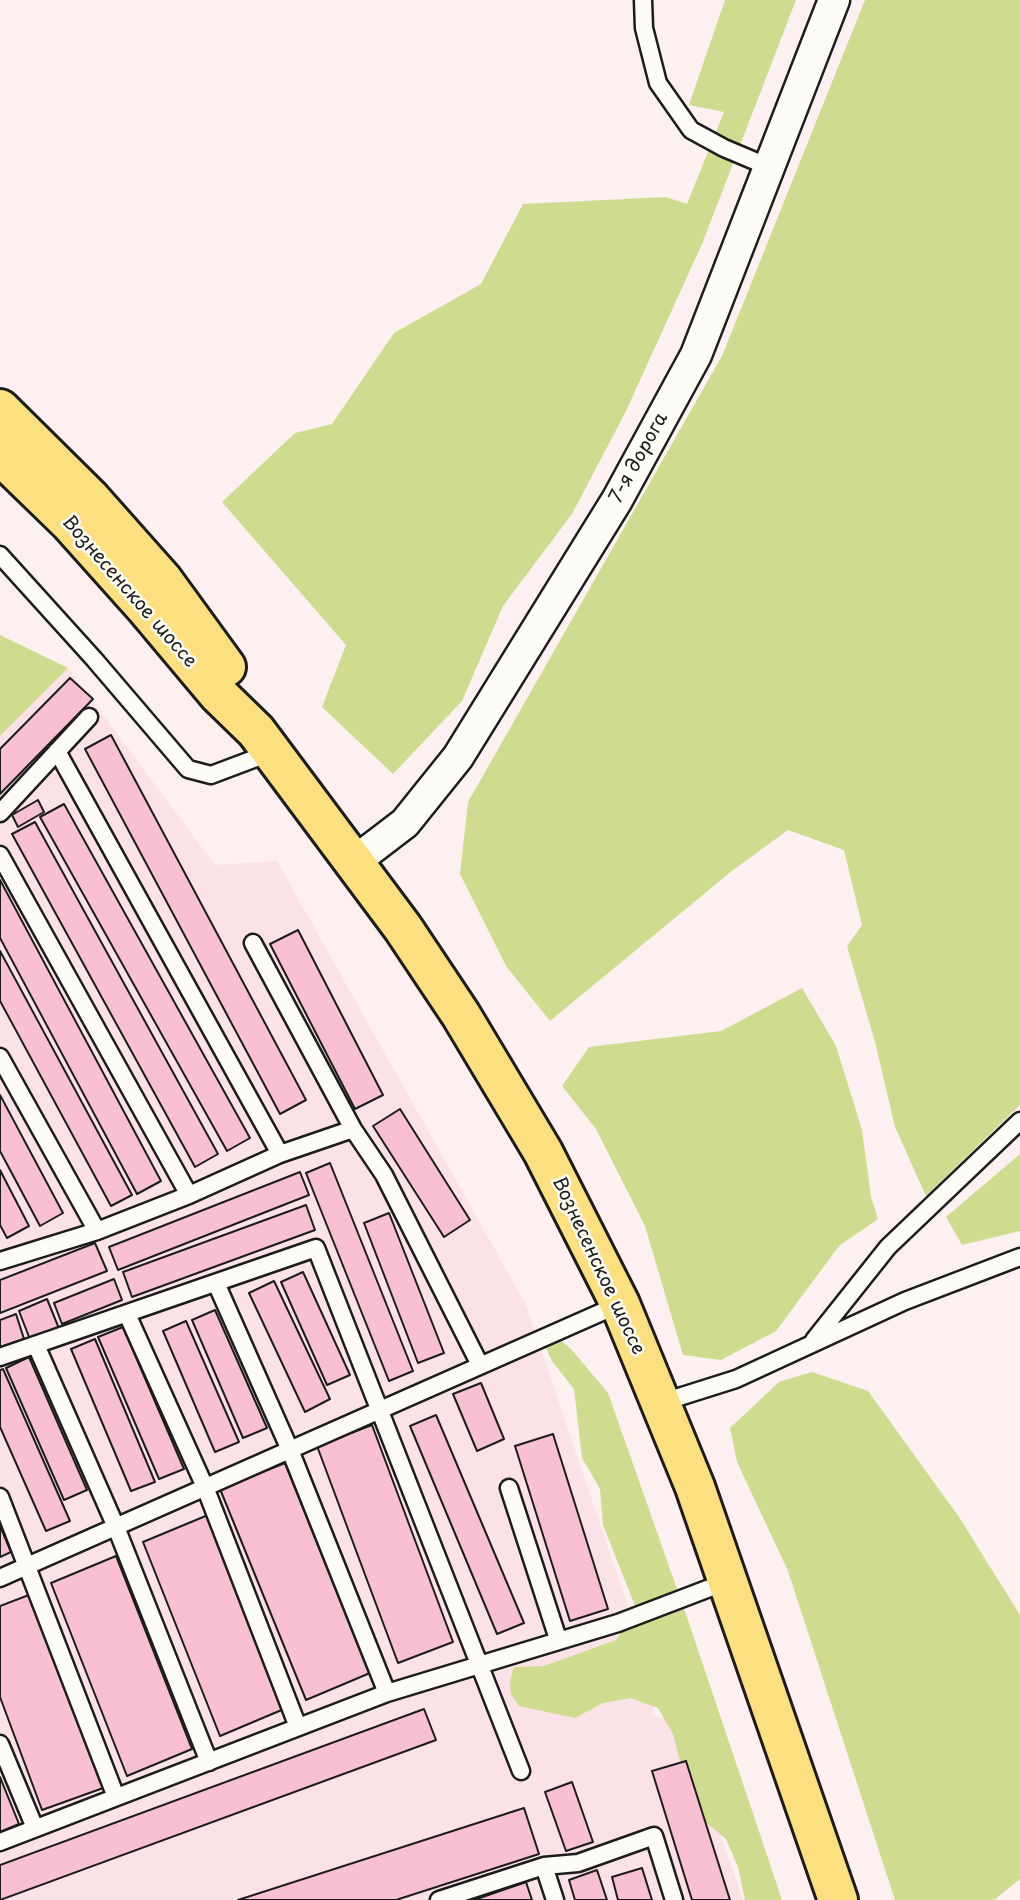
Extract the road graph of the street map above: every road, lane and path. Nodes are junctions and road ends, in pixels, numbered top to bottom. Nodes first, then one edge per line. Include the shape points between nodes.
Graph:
1 (643, 0) edge
2 (834, 0) edge
3 (769, 167) junction
4 (0, 409) edge
5 (0, 455) edge
6 (0, 555) edge
7 (89, 717) dead end
8 (264, 742) junction
9 (57, 751) junction
10 (0, 813) edge
11 (0, 855) edge
12 (354, 862) junction
13 (253, 943) dead end
14 (0, 1057) edge
15 (1020, 1121) edge
16 (353, 1129) junction
17 (280, 1154) junction
18 (189, 1195) junction
19 (97, 1231) junction
20 (1020, 1257) edge
21 (0, 1261) edge
22 (216, 1283) junction
23 (620, 1304) junction
24 (127, 1314) junction
25 (36, 1345) junction
26 (810, 1345) junction
27 (0, 1357) edge
28 (480, 1365) junction
29 (660, 1403) junction
30 (379, 1410) junction
31 (290, 1450) junction
32 (205, 1487) junction
33 (509, 1488) dead end
34 (0, 1497) edge
35 (116, 1527) junction
36 (28, 1565) junction
37 (0, 1578) edge
38 (728, 1581) junction
39 (558, 1639) junction
40 (478, 1664) junction
41 (387, 1693) junction
42 (298, 1727) junction
43 (0, 1744) edge
44 (209, 1762) junction
45 (521, 1771) dead end
46 (116, 1797) junction
47 (35, 1828) junction
48 (0, 1842) edge
49 (544, 1866) junction
50 (442, 1900) edge
51 (555, 1900) edge
52 (674, 1900) edge
53 (838, 1900) edge

1 - 3 lane via 644,28 658,83 691,130
2 - 3 street, 7-я дорога
3 - 12 street, 7-я дорога via 696,355 617,500 458,757 405,823
4 - 8 main road, Вознесенское шоссе via 91,499 162,579 241,687
5 - 8 main road, Вознесенское шоссе via 70,523
6 - 8 lane via 188,769 211,775
7 - 9 lane
8 - 12 main road, Вознесенское шоссе
9 - 10 lane
9 - 17 lane
11 - 18 lane
12 - 23 main road, Вознесенское шоссе via 461,1015 543,1152
13 - 16 lane
14 - 19 lane
15 - 26 lane via 888,1247
16 - 17 lane
16 - 28 lane via 384,1175
17 - 18 lane
18 - 19 lane
19 - 21 lane
20 - 26 lane via 905,1301
22 - 24 lane
22 - 30 lane via 316,1248
22 - 31 lane
23 - 28 lane
23 - 29 main road, Вознесенское шоссе
24 - 25 lane
24 - 32 lane
25 - 27 lane
25 - 35 lane
26 - 29 lane via 736,1378
28 - 30 lane
29 - 38 main road, Вознесенское шоссе
30 - 31 lane
30 - 40 lane
31 - 32 lane
31 - 41 lane
32 - 35 lane
32 - 42 lane
33 - 39 lane
34 - 36 lane
35 - 36 lane
35 - 44 lane
36 - 37 lane
36 - 46 lane
38 - 39 lane via 618,1623
38 - 53 main road, Вознесенское шоссе
39 - 40 lane
40 - 41 lane
40 - 45 lane
41 - 42 lane
42 - 44 lane
43 - 47 lane
44 - 46 lane
46 - 47 lane
47 - 48 lane
49 - 50 lane
49 - 51 lane
49 - 52 lane via 578,1863 654,1836

